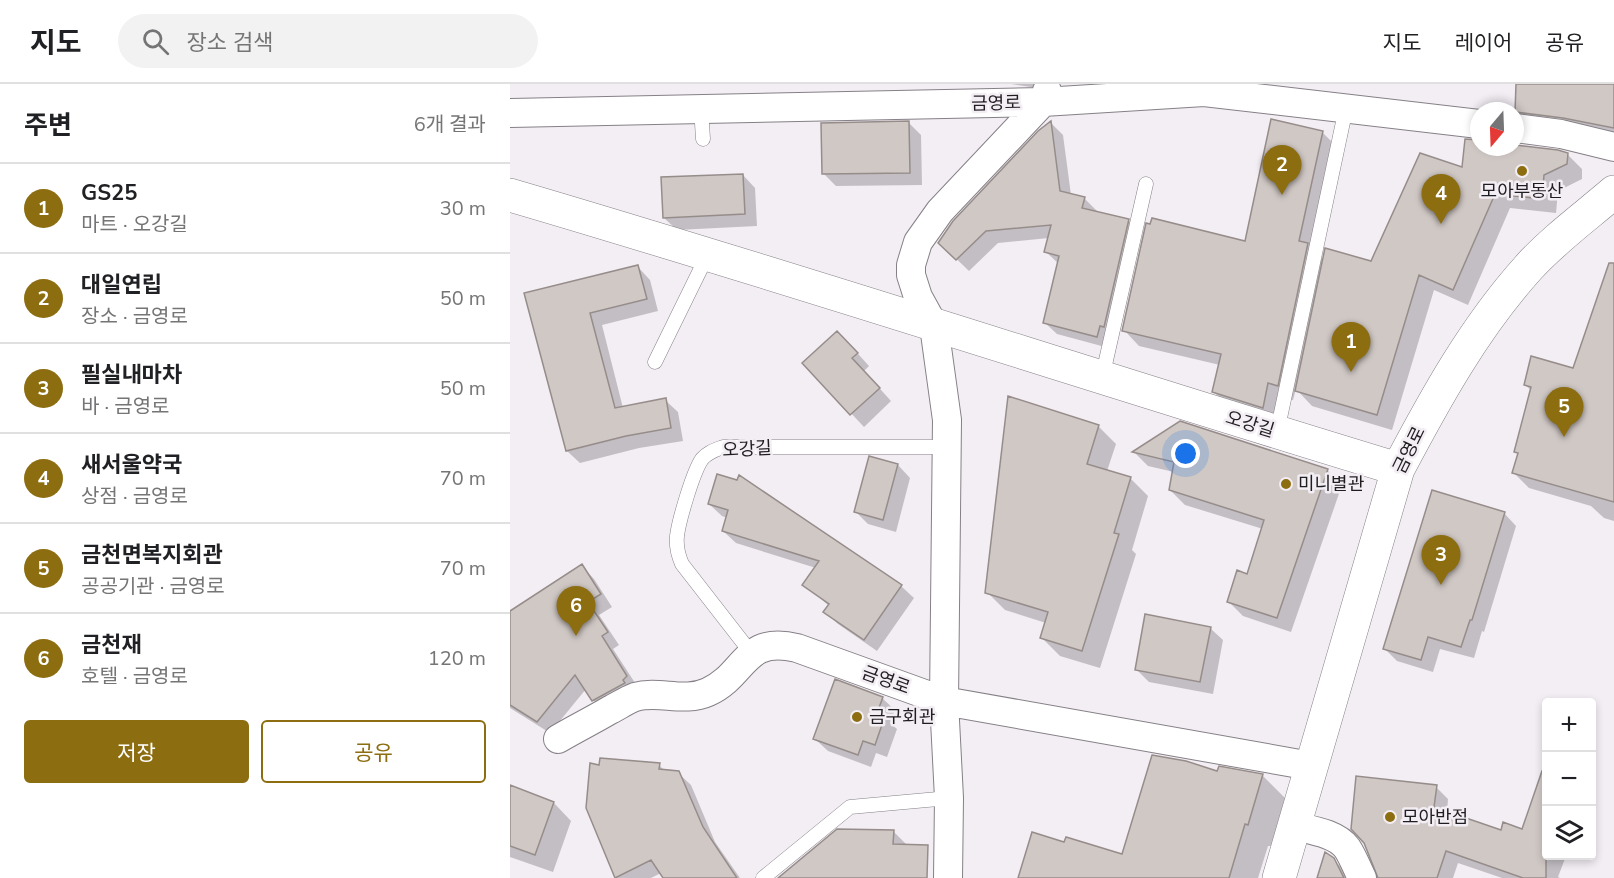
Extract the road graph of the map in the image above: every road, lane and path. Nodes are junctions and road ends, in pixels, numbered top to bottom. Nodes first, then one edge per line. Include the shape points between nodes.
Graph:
1 (1133, 90) edge
2 (1046, 93) edge
3 (701, 107) junction
4 (1346, 108) junction
5 (510, 113) edge
6 (1470, 123) edge
7 (1524, 130) edge
8 (703, 140) dead end
9 (1614, 147) edge
10 (1146, 184) dead end
11 (1614, 192) edge
12 (510, 195) edge
13 (709, 253) junction
14 (934, 326) junction
15 (655, 362) dead end
16 (1102, 378) junction
17 (1277, 432) junction
18 (948, 447) junction
19 (1398, 469) junction
20 (752, 654) junction
21 (944, 701) junction
22 (558, 739) dead end
23 (1311, 766) junction
24 (949, 798) junction
25 (1294, 825) junction
26 (763, 878) edge
27 (948, 878) edge
28 (1279, 878) edge
29 (1362, 878) edge

1 - 2 street, 금영로
1 - 4 street, 금영로 via 1204,92
2 - 3 street, 금영로
2 - 14 street via 940,211 918,242 910,265 911,275
3 - 5 street, 금영로
3 - 8 lane
4 - 6 street, 금영로
4 - 17 lane
7 - 9 street
10 - 16 lane
11 - 19 street, 금영로 via 1529,267 1498,303 1441,391
12 - 13 street, 오강길
13 - 14 street, 오강길
13 - 15 lane
14 - 16 street, 오강길
14 - 18 street
16 - 17 street, 오강길
17 - 19 street, 오강길
18 - 20 lane, 오강길 via 723,447 703,459 680,520 677,552 682,564
18 - 21 street
19 - 23 street, 금영로
20 - 21 street, 금영로 via 765,646 791,647
20 - 22 street, 금영로 via 709,692 693,697 634,697
21 - 23 street, 금영로
21 - 24 street
23 - 25 street, 금영로
24 - 26 lane via 850,807
24 - 27 street
25 - 28 street, 금영로
25 - 29 street via 1342,842

